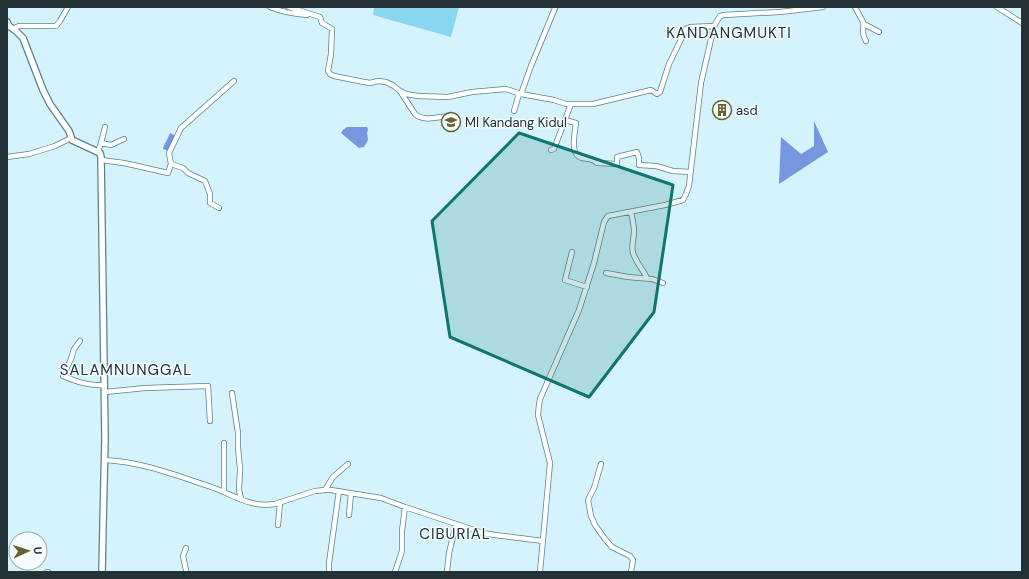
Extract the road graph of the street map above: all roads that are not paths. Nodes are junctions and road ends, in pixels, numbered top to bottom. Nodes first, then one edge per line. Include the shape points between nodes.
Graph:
1 (68, 7) edge
2 (270, 7) edge
3 (289, 7) edge
4 (823, 7) edge
5 (856, 7) edge
6 (997, 7) edge
7 (556, 8) edge
8 (314, 15) junction
9 (7, 22) edge
10 (864, 24) junction
11 (1022, 24) edge
12 (714, 26) junction
13 (13, 29) junction
14 (879, 32) dead end
15 (866, 41) dead end
16 (234, 81) dead end
17 (400, 91) junction
18 (520, 94) junction
19 (571, 104) junction
20 (514, 111) dead end
21 (449, 116) dead end
22 (565, 120) junction
23 (105, 127) dead end
24 (72, 138) junction
25 (124, 139) dead end
26 (101, 143) junction
27 (551, 150) dead end
28 (98, 152) junction
29 (7, 157) edge
30 (101, 160) junction
31 (171, 164) junction
32 (690, 172) junction
33 (218, 208) dead end
34 (631, 212) junction
35 (572, 252) dead end
36 (606, 273) dead end
37 (647, 278) junction
38 (663, 283) dead end
39 (587, 287) junction
40 (80, 341) dead end
41 (105, 385) junction
42 (105, 392) junction
43 (232, 393) dead end
44 (210, 421) dead end
45 (224, 443) dead end
46 (105, 460) junction
47 (348, 464) dead end
48 (601, 464) dead end
49 (325, 490) junction
50 (339, 491) junction
51 (224, 492) junction
52 (351, 493) junction
53 (241, 499) junction
54 (280, 503) junction
55 (405, 507) junction
56 (349, 515) dead end
57 (456, 524) junction
58 (278, 525) dead end
59 (543, 541) junction
60 (186, 548) dead end
61 (102, 572) edge
62 (186, 572) edge
63 (328, 572) edge
64 (395, 572) edge
65 (448, 572) edge
66 (540, 572) edge
67 (631, 572) edge

1 - 13 street via 56,26 19,26
2 - 8 street via 295,14
3 - 8 street
4 - 12 street via 724,15 720,16
5 - 10 street
6 - 11 street
7 - 18 street
8 - 17 street via 320,17 322,23 332,29 328,71 330,74 370,83 386,82
9 - 13 street
10 - 14 street
10 - 15 street via 863,34
12 - 19 street via 686,29 657,94 651,90 593,104
12 - 32 street via 701,83
13 - 24 street via 23,38 43,90
16 - 31 street via 181,128 170,153
17 - 18 street via 418,96 441,97 499,89
17 - 21 street via 417,116
18 - 19 street
18 - 20 street
19 - 22 street
22 - 27 street via 554,149
22 - 32 street via 576,123 574,147 576,156 580,158 594,160 597,163 617,164 617,157 637,152 639,165
23 - 26 street
24 - 28 street
24 - 29 street via 29,154
25 - 26 street via 111,145
26 - 28 street
28 - 30 street
30 - 31 street via 167,173
30 - 41 street
31 - 33 street via 205,181 210,202
32 - 34 street via 689,186 683,200
34 - 37 street via 634,255
34 - 39 street via 606,218
35 - 39 street via 565,280
36 - 37 street
37 - 38 street
39 - 59 street via 540,399 538,416 550,463
40 - 41 street via 63,376 85,384
41 - 42 street
42 - 44 street via 208,386
42 - 46 street
43 - 53 street via 238,433
45 - 51 street
46 - 51 street via 150,466
46 - 61 street
47 - 49 street via 333,476
48 - 67 street via 588,500 592,516 612,547 633,560
49 - 50 street
49 - 54 street
50 - 52 street
50 - 63 street
51 - 53 street
52 - 55 street via 381,498
52 - 56 street
53 - 54 street via 259,505
54 - 58 street
55 - 57 street
55 - 64 street via 402,551
57 - 59 street via 483,533
57 - 65 street
59 - 66 street
60 - 62 street via 183,556

